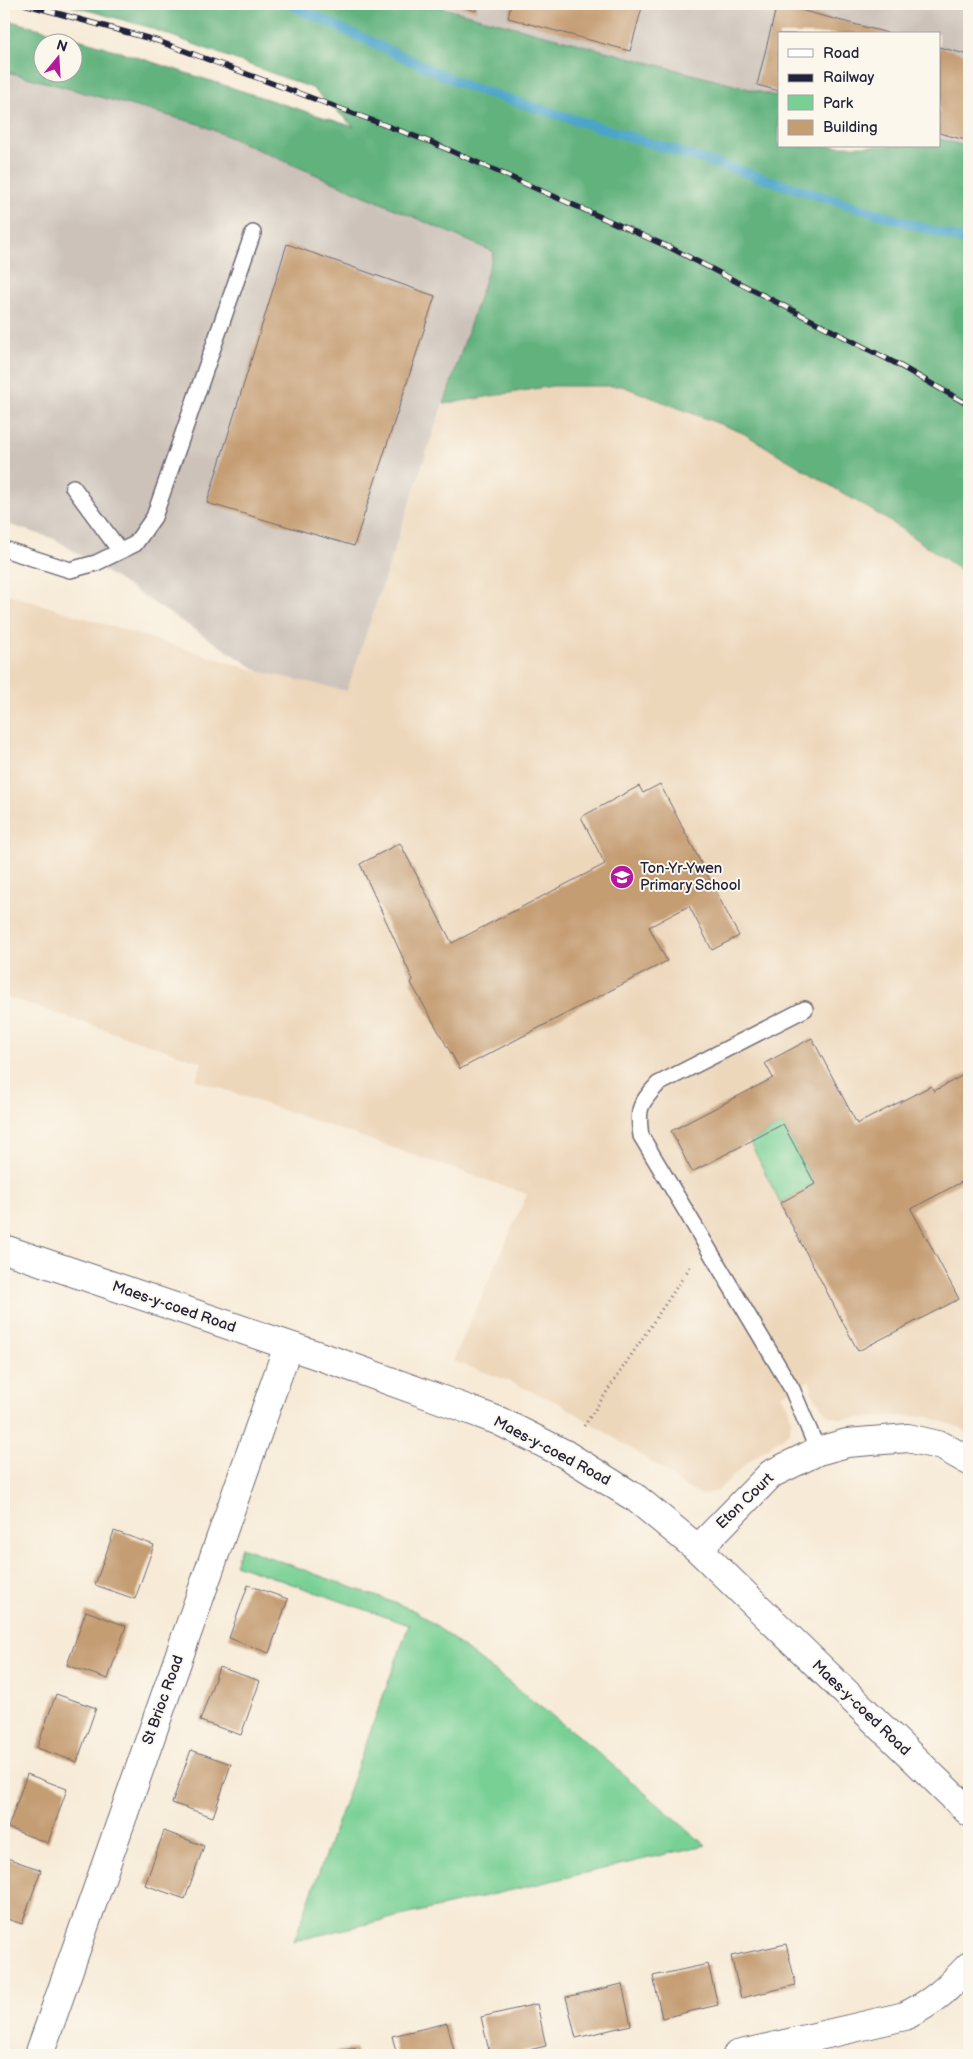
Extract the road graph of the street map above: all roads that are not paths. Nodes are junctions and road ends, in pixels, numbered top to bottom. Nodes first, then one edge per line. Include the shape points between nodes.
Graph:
1 (253, 233) dead end
2 (73, 487) dead end
3 (4, 548) edge
4 (120, 551) junction
5 (805, 1009) dead end
6 (4, 1248) edge
7 (288, 1346) junction
8 (818, 1451) junction
9 (969, 1461) edge
10 (698, 1549) junction
11 (969, 1812) edge
12 (969, 1966) edge
13 (39, 2055) edge
14 (737, 2055) edge

1 - 4 lane via 154,517 135,544
2 - 4 lane
3 - 4 lane via 70,570 96,564
5 - 8 lane via 658,1084 644,1098 638,1115 641,1136 792,1389
6 - 7 street, Maes-y-coed Road
7 - 10 street, Maes-y-coed Road via 499,1421 541,1441 637,1498
7 - 13 street, St Brioc Road
8 - 9 street, Eton Court via 847,1443 908,1438 942,1446
8 - 10 street, Eton Court via 771,1474
10 - 11 street, Maes-y-coed Road
12 - 14 street via 928,2005 906,2016

